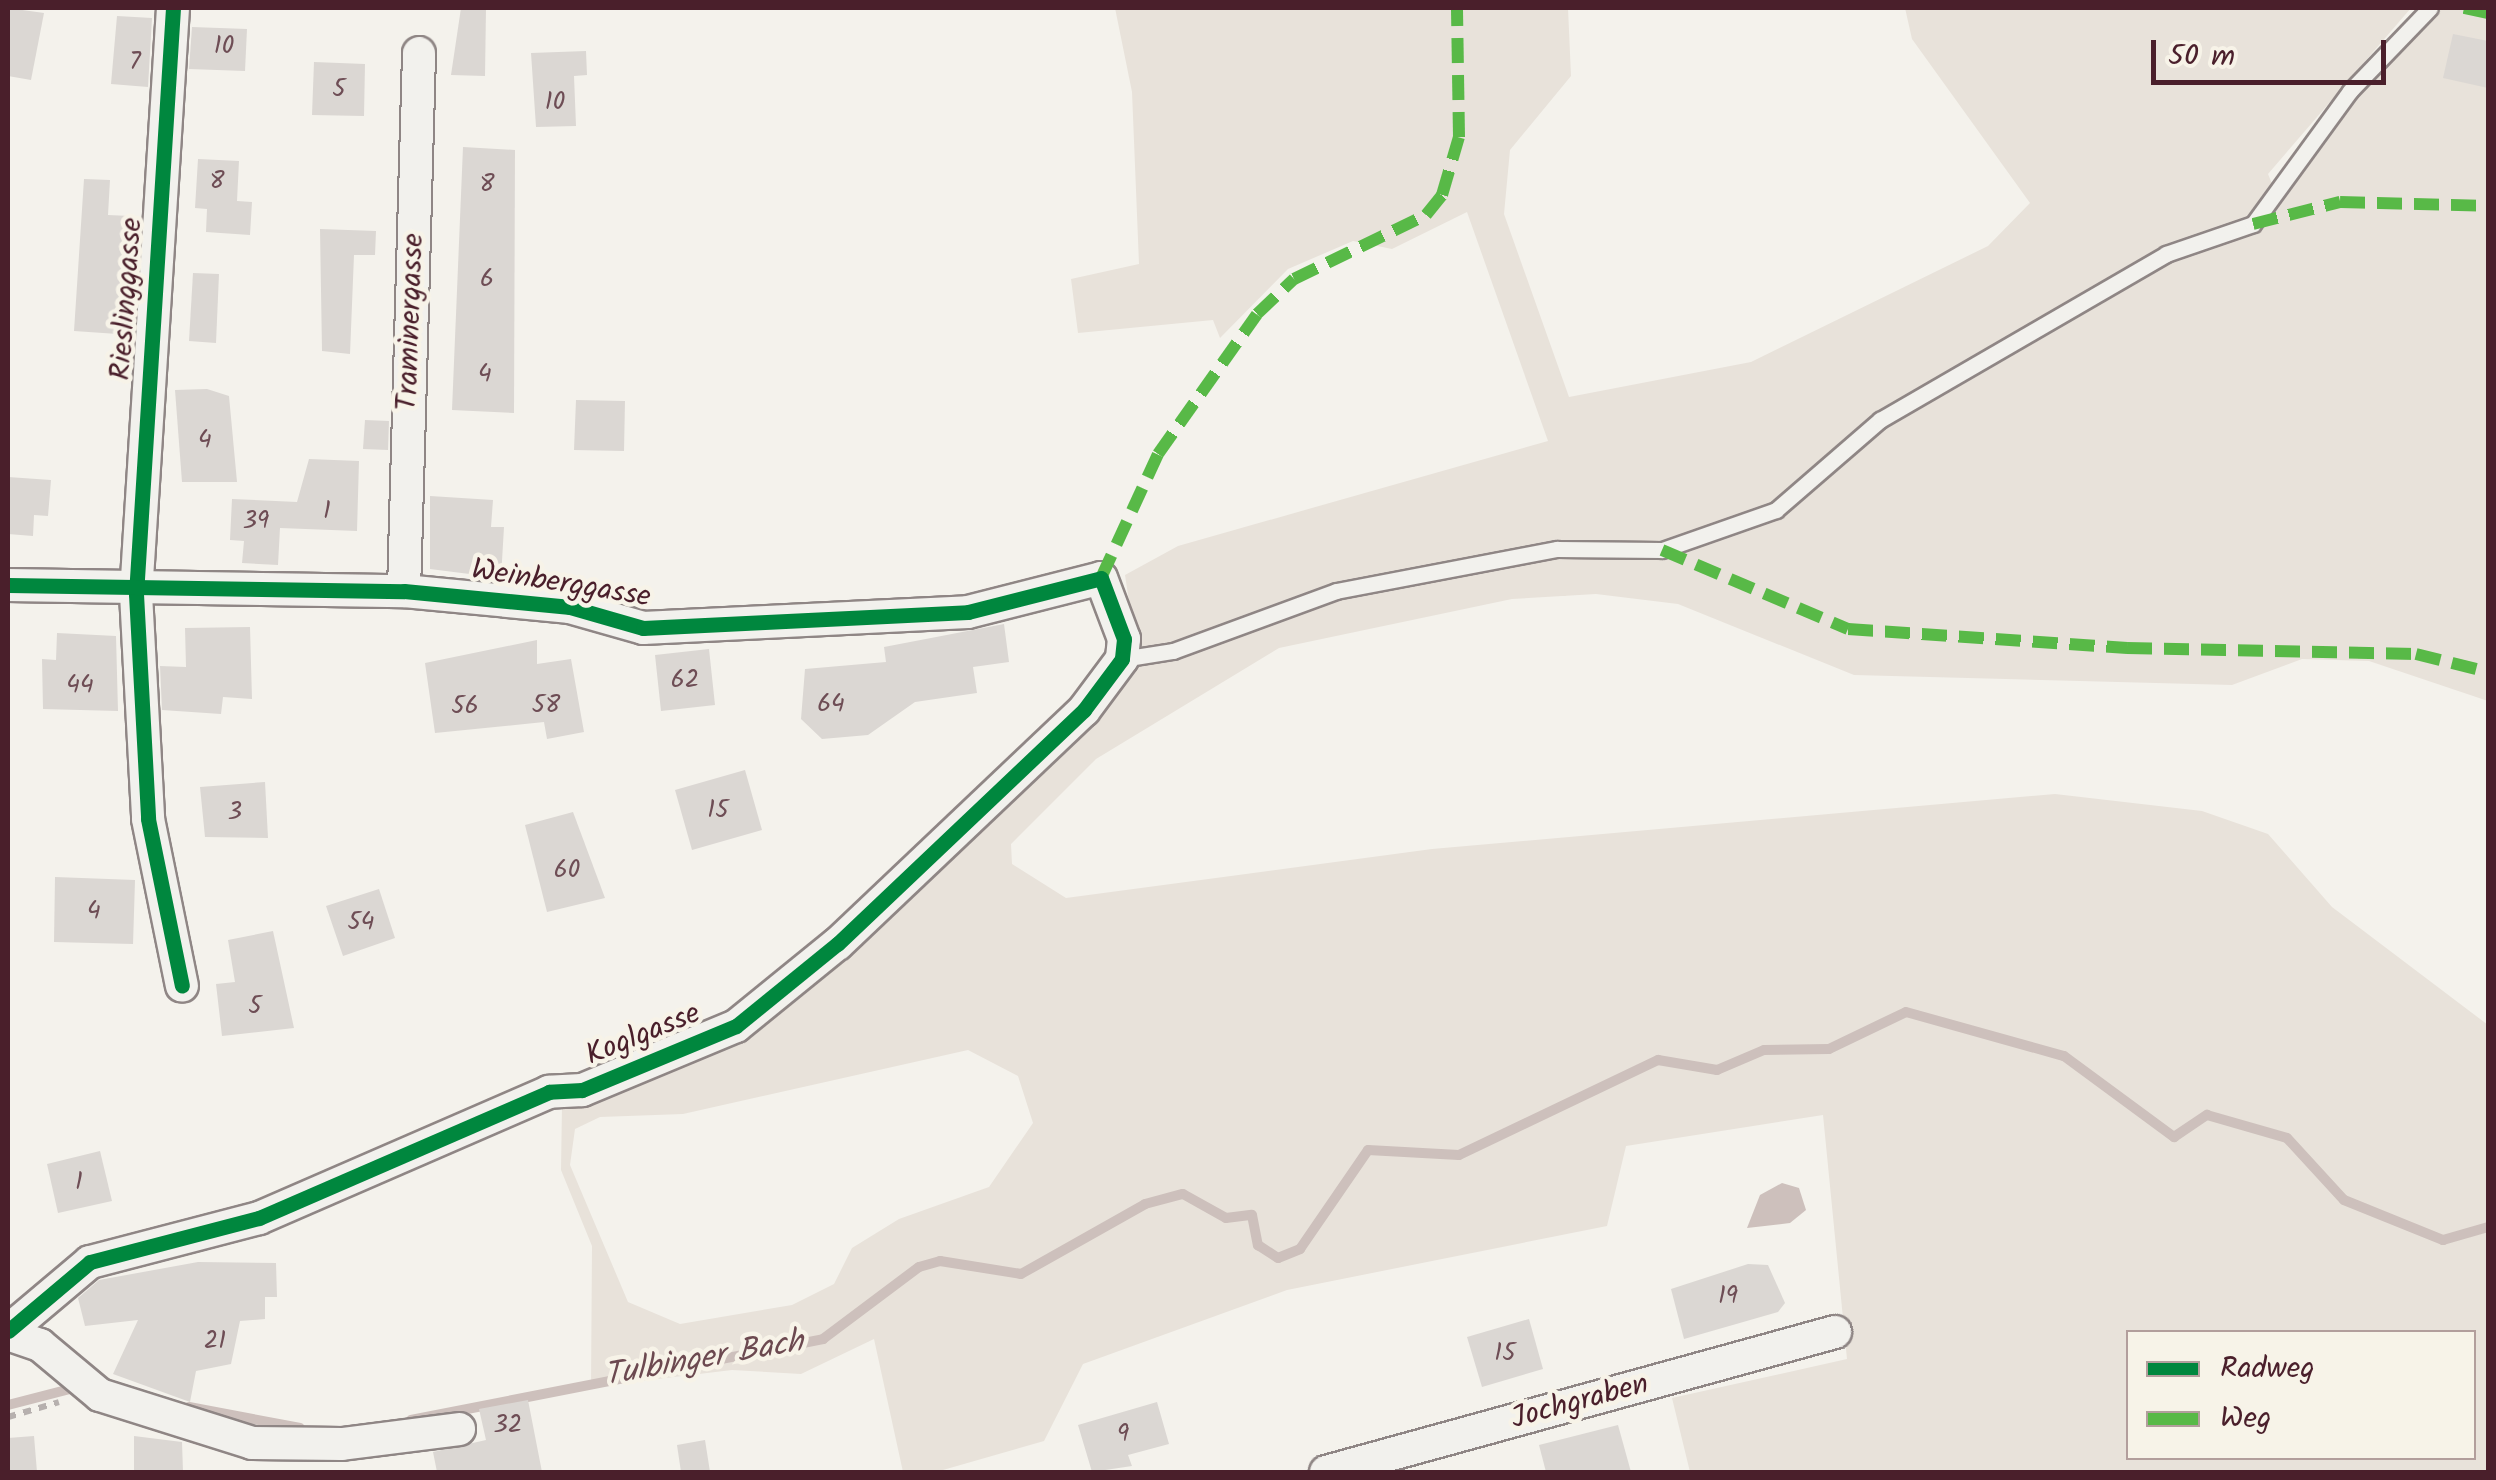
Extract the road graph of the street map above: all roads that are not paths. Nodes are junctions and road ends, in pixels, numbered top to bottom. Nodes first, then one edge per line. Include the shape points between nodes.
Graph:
1 (173, 8) edge
2 (2430, 8) edge
3 (419, 53) dead end
4 (8, 585) edge
5 (404, 590) junction
6 (136, 594) junction
7 (1122, 660) junction
8 (182, 986) dead end
9 (8, 1332) edge
10 (1834, 1332) dead end
11 (459, 1430) dead end
12 (1326, 1472) edge

1 - 6 street, Rieslinggasse
2 - 7 lane via 2350,91 2253,224 2166,254 1880,420 1776,510 1662,550 1557,549 1336,591 1174,651
3 - 5 street, Traminergasse
4 - 6 street, Weinberggasse
5 - 6 street, Weinberggasse
5 - 7 street, Weinberggasse via 570,607 644,628 968,612 1101,578 1120,620
6 - 8 street, Rieslinggasse via 148,819
7 - 9 street, Koglgasse via 1016,776 736,1026 582,1090 549,1092 259,1218 90,1262
9 - 11 street via 40,1344 100,1396 252,1443 342,1444
10 - 12 street, Jochgraben

